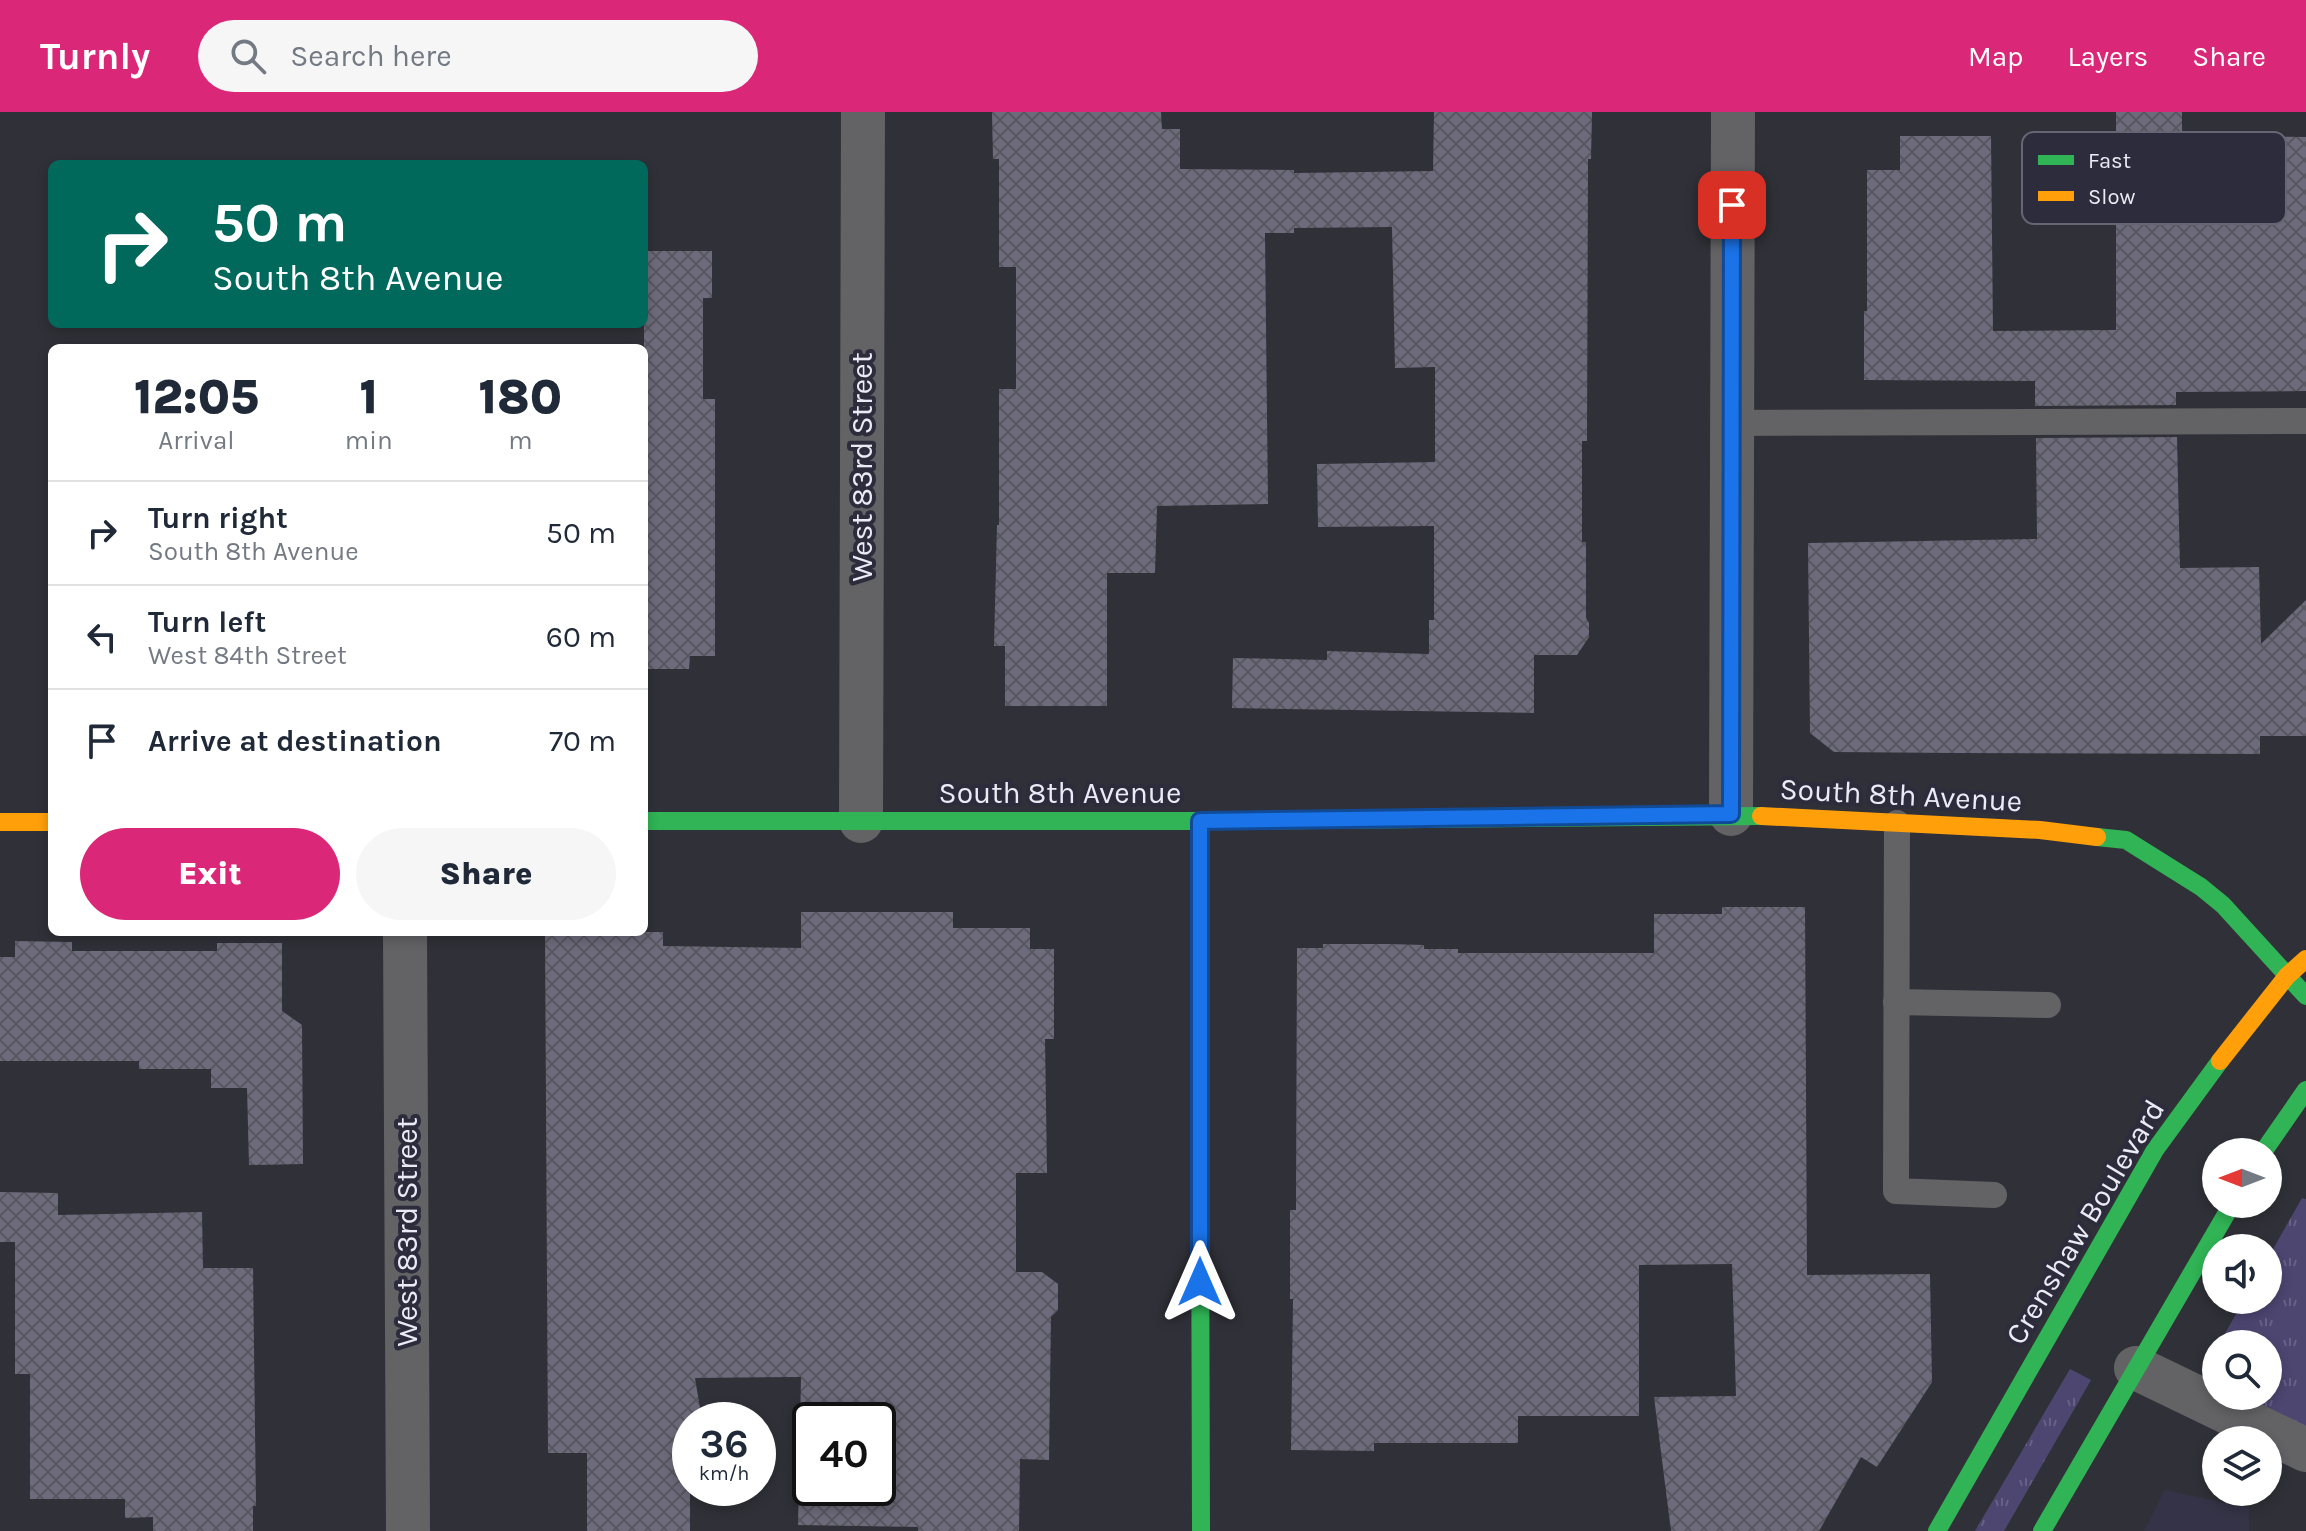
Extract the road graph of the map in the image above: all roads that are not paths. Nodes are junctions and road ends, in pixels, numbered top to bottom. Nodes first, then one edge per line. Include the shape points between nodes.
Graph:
1 (863, 112) edge
2 (1733, 112) edge
3 (2306, 421) edge
4 (1732, 423) junction
5 (1731, 814) junction
6 (648, 821) edge
7 (861, 821) junction
8 (1200, 821) junction
9 (0, 822) edge
10 (48, 822) edge
11 (1897, 823) junction
12 (405, 936) edge
13 (2306, 959) edge
14 (2287, 976) junction
15 (2306, 996) edge
16 (1896, 1002) junction
17 (2048, 1005) dead end
18 (2306, 1090) edge
19 (2273, 1138) edge
20 (1994, 1195) dead end
21 (2224, 1218) edge
22 (2136, 1368) junction
23 (2306, 1450) edge
24 (408, 1531) edge
25 (1201, 1531) edge
26 (1937, 1531) edge
27 (2042, 1531) edge

1 - 7 street, West 83rd Street
2 - 4 street
3 - 4 lane
4 - 5 street
5 - 8 street, South 8th Avenue
5 - 11 street, South 8th Avenue
6 - 7 street, South 8th Avenue
7 - 8 street, South 8th Avenue
8 - 25 street
9 - 10 street
11 - 14 street, South 8th Avenue via 2126,840 2223,905
11 - 16 lane
12 - 24 street, West 83rd Street
13 - 14 street, Crenshaw Boulevard
14 - 15 street, South 8th Avenue
14 - 26 street, Crenshaw Boulevard via 2155,1150
16 - 17 lane
16 - 20 lane via 1896,1191
18 - 19 street
21 - 22 street
22 - 23 street
22 - 27 street

